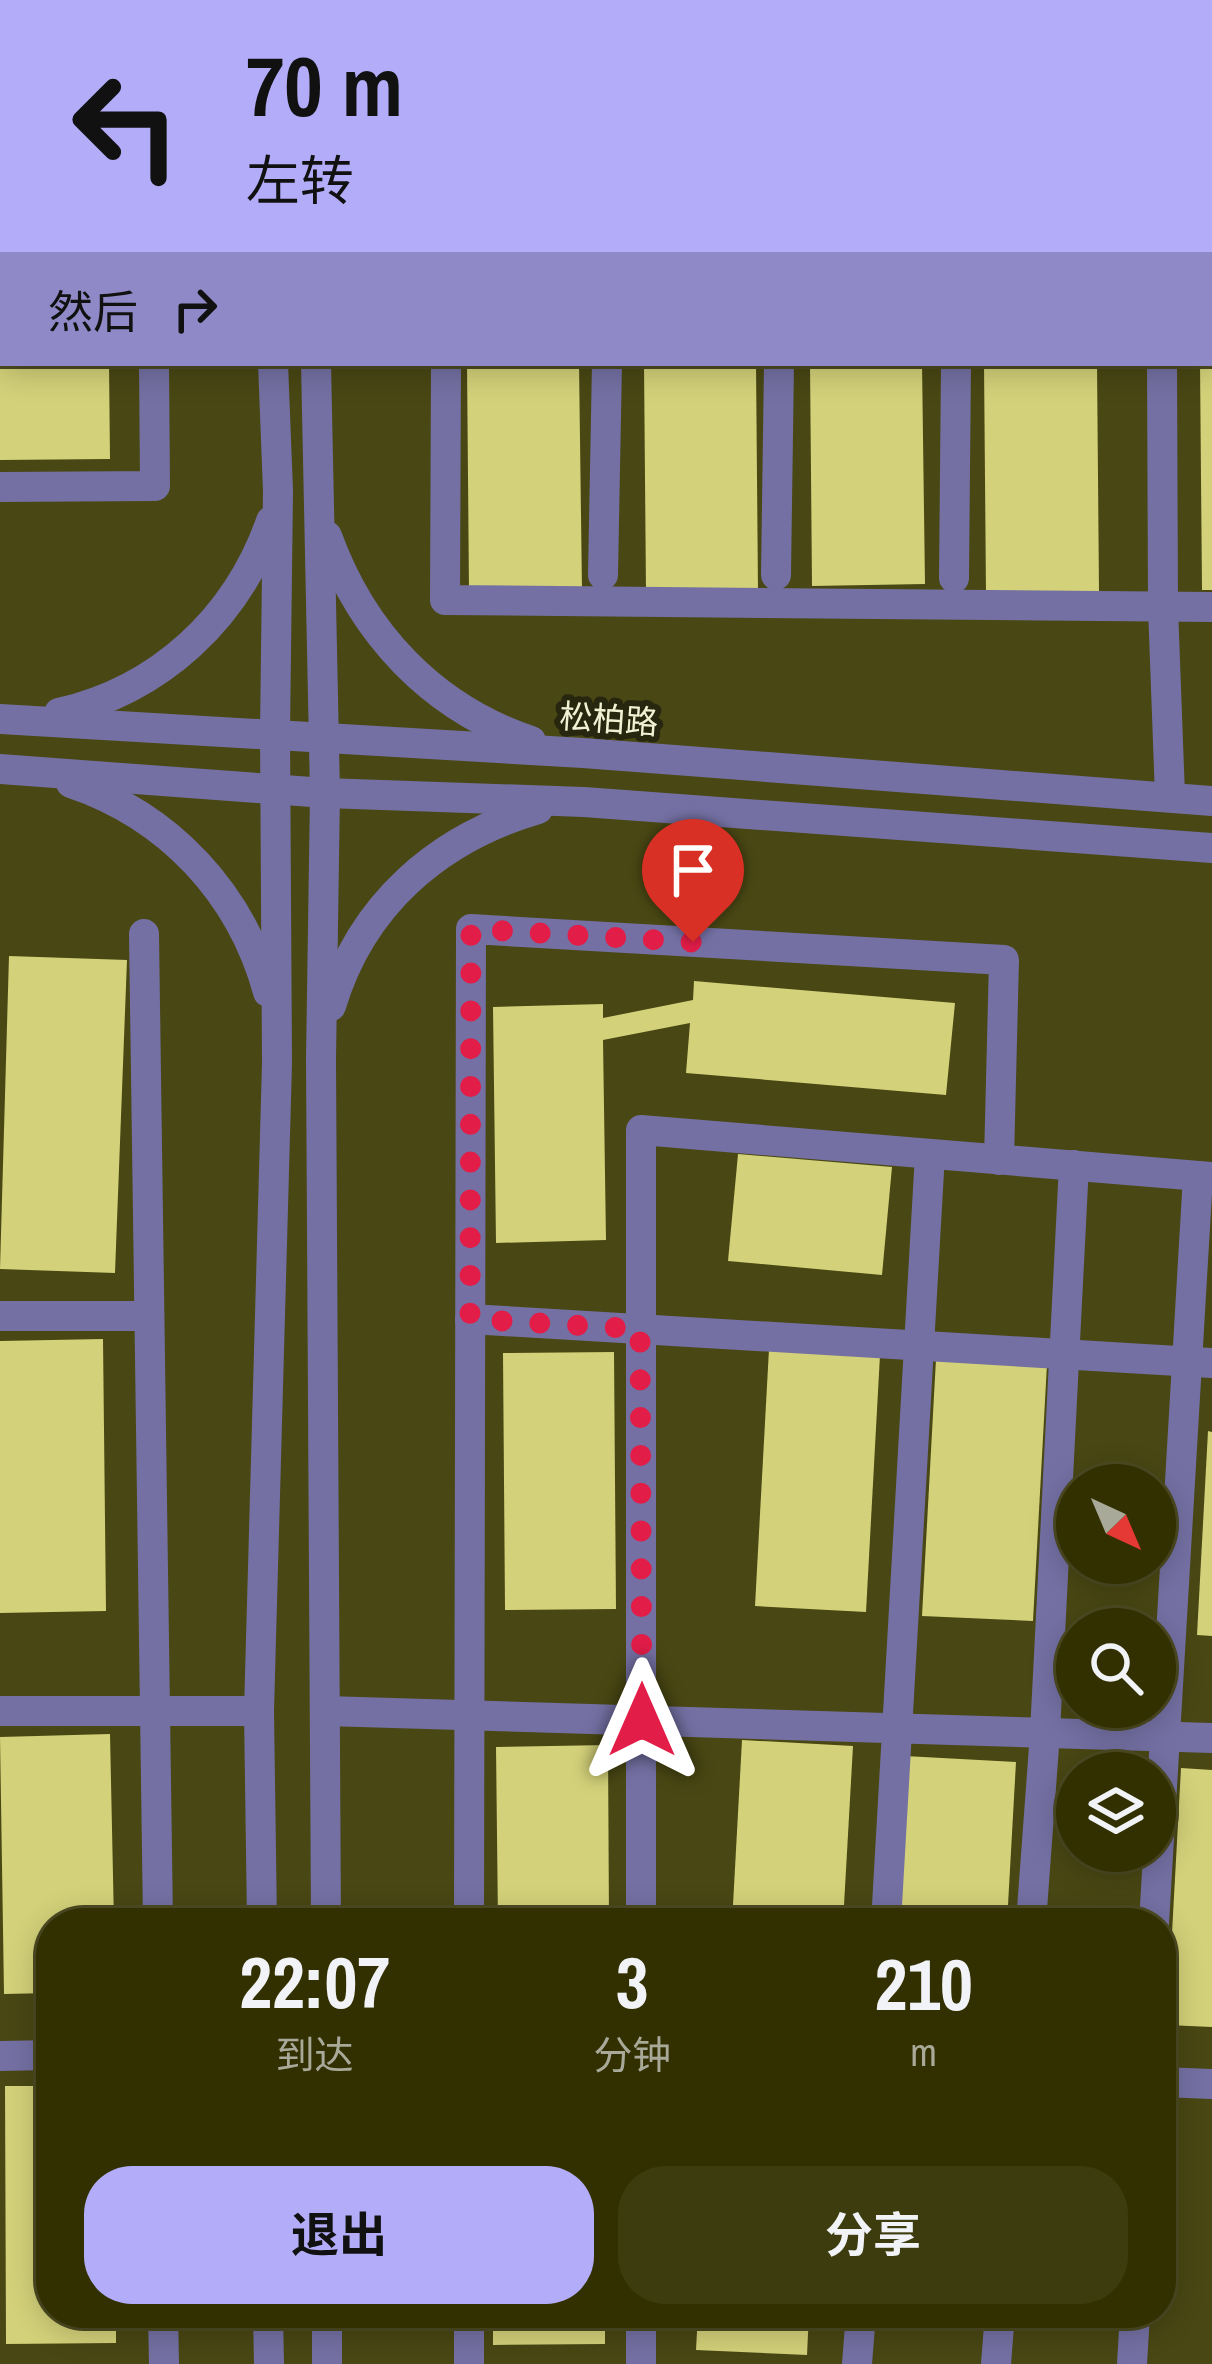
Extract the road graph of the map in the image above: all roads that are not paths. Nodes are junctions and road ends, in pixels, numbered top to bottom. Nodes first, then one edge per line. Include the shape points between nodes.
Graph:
1 (154, 366) edge
2 (274, 366) edge
3 (316, 366) edge
4 (446, 366) edge
5 (607, 366) edge
6 (779, 366) edge
7 (956, 366) edge
8 (1162, 366) edge
9 (0, 487) edge
10 (278, 491) junction
11 (316, 497) junction
12 (776, 574) dead end
13 (603, 575) dead end
14 (954, 578) dead end
15 (1163, 607) junction
16 (1212, 608) edge
17 (5, 719) edge
18 (275, 733) junction
19 (325, 736) junction
20 (583, 753) junction
21 (6, 769) edge
22 (277, 787) junction
23 (325, 793) junction
24 (1171, 796) junction
25 (1212, 801) edge
26 (584, 802) junction
27 (1212, 848) edge
28 (144, 934) dead end
29 (321, 1059) junction
30 (277, 1063) junction
31 (929, 1154) junction
32 (999, 1160) junction
33 (1074, 1166) junction
34 (1205, 1176) edge
35 (0, 1316) edge
36 (149, 1316) junction
37 (470, 1319) junction
38 (640, 1329) junction
39 (920, 1346) junction
40 (1065, 1354) junction
41 (1199, 1362) edge
42 (0, 1711) edge
43 (155, 1711) junction
44 (326, 1711) junction
45 (259, 1712) junction
46 (470, 1715) junction
47 (642, 1720) junction
48 (898, 1728) junction
49 (1046, 1733) junction
50 (1163, 1736) junction
51 (1212, 1738) edge
52 (158, 1908) edge
53 (262, 1908) edge
54 (326, 1908) edge
55 (469, 1908) edge
56 (641, 1908) edge
57 (887, 1908) edge
58 (1031, 1908) edge
59 (1155, 1908) edge
60 (36, 2055) edge
61 (0, 2056) edge
62 (1176, 2083) edge
63 (1212, 2084) edge
64 (163, 2328) edge
65 (268, 2328) edge
66 (327, 2328) edge
67 (469, 2328) edge
68 (641, 2328) edge
69 (859, 2328) edge
70 (999, 2328) edge
71 (1134, 2328) edge
72 (164, 2364) edge
73 (268, 2364) edge
74 (327, 2364) edge
75 (469, 2364) edge
76 (641, 2364) edge
77 (857, 2364) edge
78 (996, 2364) edge
79 (1132, 2364) edge

1 - 9 street via 154,486
2 - 10 street
3 - 11 street
4 - 15 street via 445,600
5 - 13 street
6 - 12 street
7 - 14 street
8 - 15 street
10 - 17 street via 242,584 175,659 80,708
10 - 18 street
11 - 19 street
11 - 20 street via 352,595 420,678 496,727
15 - 16 street
15 - 24 street
17 - 18 street, 松柏路
18 - 19 street, 松柏路
18 - 22 street
19 - 20 street, 松柏路
19 - 23 street
20 - 24 street, 松柏路
21 - 22 street
21 - 30 street via 74,784 130,809 195,860 256,953
22 - 23 street
22 - 30 street
23 - 26 street
23 - 29 street
24 - 25 street, 松柏路
26 - 27 street
26 - 29 street via 485,827 400,886 338,983
28 - 36 street
29 - 44 street
30 - 45 street
31 - 32 street
31 - 38 street via 640,1130
31 - 39 street
32 - 33 street
32 - 37 street via 1004,960 471,929
33 - 34 street
33 - 40 street
34 - 41 street
35 - 36 street
36 - 43 street
37 - 38 street
37 - 46 street
38 - 39 street
38 - 47 street
39 - 40 street
39 - 48 street
40 - 41 street
40 - 49 street
41 - 50 street
42 - 43 street
43 - 45 street
43 - 52 street
44 - 46 street
44 - 54 street
45 - 53 street
46 - 47 street
46 - 55 street
47 - 48 street
47 - 56 street
48 - 49 street
48 - 57 street
49 - 50 street
49 - 58 street
50 - 51 street
50 - 59 street
60 - 61 street
62 - 63 street
64 - 72 street
65 - 73 street
66 - 74 street
67 - 75 street
68 - 76 street
69 - 77 street
70 - 78 street
71 - 79 street

